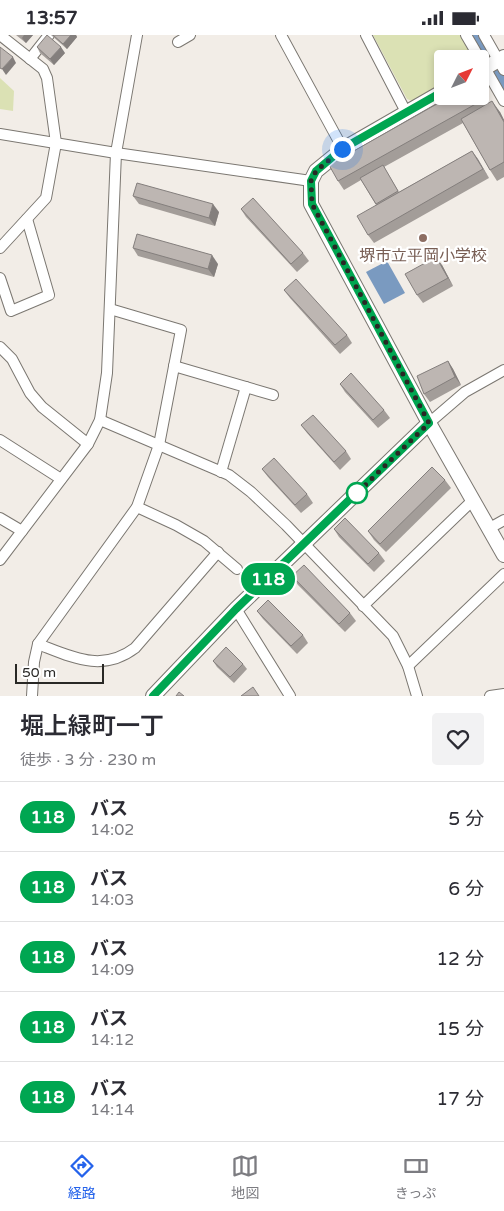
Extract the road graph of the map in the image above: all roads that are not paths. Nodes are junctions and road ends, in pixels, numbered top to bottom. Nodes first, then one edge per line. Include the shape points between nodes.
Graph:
1 (0, 35) edge
2 (49, 35) edge
3 (137, 35) edge
4 (190, 35) edge
5 (281, 35) edge
6 (366, 35) edge
7 (466, 35) edge
8 (484, 35) edge
9 (178, 42) dead end
10 (30, 59) junction
11 (491, 64) edge
12 (434, 96) edge
13 (504, 101) edge
14 (406, 112) junction
15 (0, 134) edge
16 (56, 143) junction
17 (342, 149) junction
18 (116, 153) junction
19 (311, 181) junction
20 (27, 219) junction
21 (0, 248) edge
22 (0, 278) edge
23 (110, 309) junction
24 (0, 347) edge
25 (174, 366) junction
26 (504, 370) edge
27 (246, 387) junction
28 (273, 395) dead end
29 (100, 420) junction
30 (429, 423) junction
31 (0, 440) edge
32 (88, 444) junction
33 (159, 445) junction
34 (222, 472) junction
35 (61, 479) junction
36 (472, 501) junction
37 (137, 507) junction
38 (0, 518) edge
39 (504, 520) edge
40 (488, 529) junction
41 (22, 531) junction
42 (304, 544) junction
43 (218, 552) junction
44 (504, 555) edge
45 (0, 560) edge
46 (237, 569) dead end
47 (504, 574) edge
48 (363, 606) junction
49 (236, 609) junction
50 (38, 644) junction
51 (408, 666) junction
52 (504, 694) edge
53 (32, 696) edge
54 (153, 696) edge
55 (290, 696) edge
56 (417, 696) edge
57 (490, 696) edge

1 - 10 street
2 - 10 street
3 - 18 street
4 - 9 street
5 - 17 street
6 - 14 street
7 - 11 street
8 - 11 street
10 - 16 street via 43,69 47,78
11 - 13 street
12 - 14 street
14 - 17 street
15 - 16 street
16 - 18 street
16 - 20 street via 46,199
17 - 19 street via 316,171
18 - 19 street
18 - 23 street
19 - 30 street via 312,204
20 - 21 street
20 - 22 street via 49,295 11,311
23 - 25 street via 181,330
23 - 29 street via 108,373
24 - 32 street via 12,359 30,393 42,407
25 - 27 street
25 - 33 street
26 - 30 street via 465,392
27 - 28 street
27 - 34 street
29 - 32 street
29 - 33 street
30 - 36 street
30 - 42 street
31 - 35 street
32 - 35 street
33 - 34 street
33 - 37 street
34 - 42 street via 250,492
35 - 41 street
36 - 40 street
36 - 48 street
37 - 43 street via 176,525
37 - 50 street
38 - 41 street
39 - 40 street
40 - 44 street
41 - 45 street
42 - 48 street
42 - 49 street
43 - 46 street
43 - 50 street via 135,648 123,657 109,661 76,659
47 - 51 street
48 - 51 street via 393,636
49 - 54 street
49 - 55 street
50 - 53 street
51 - 56 street
52 - 57 street

